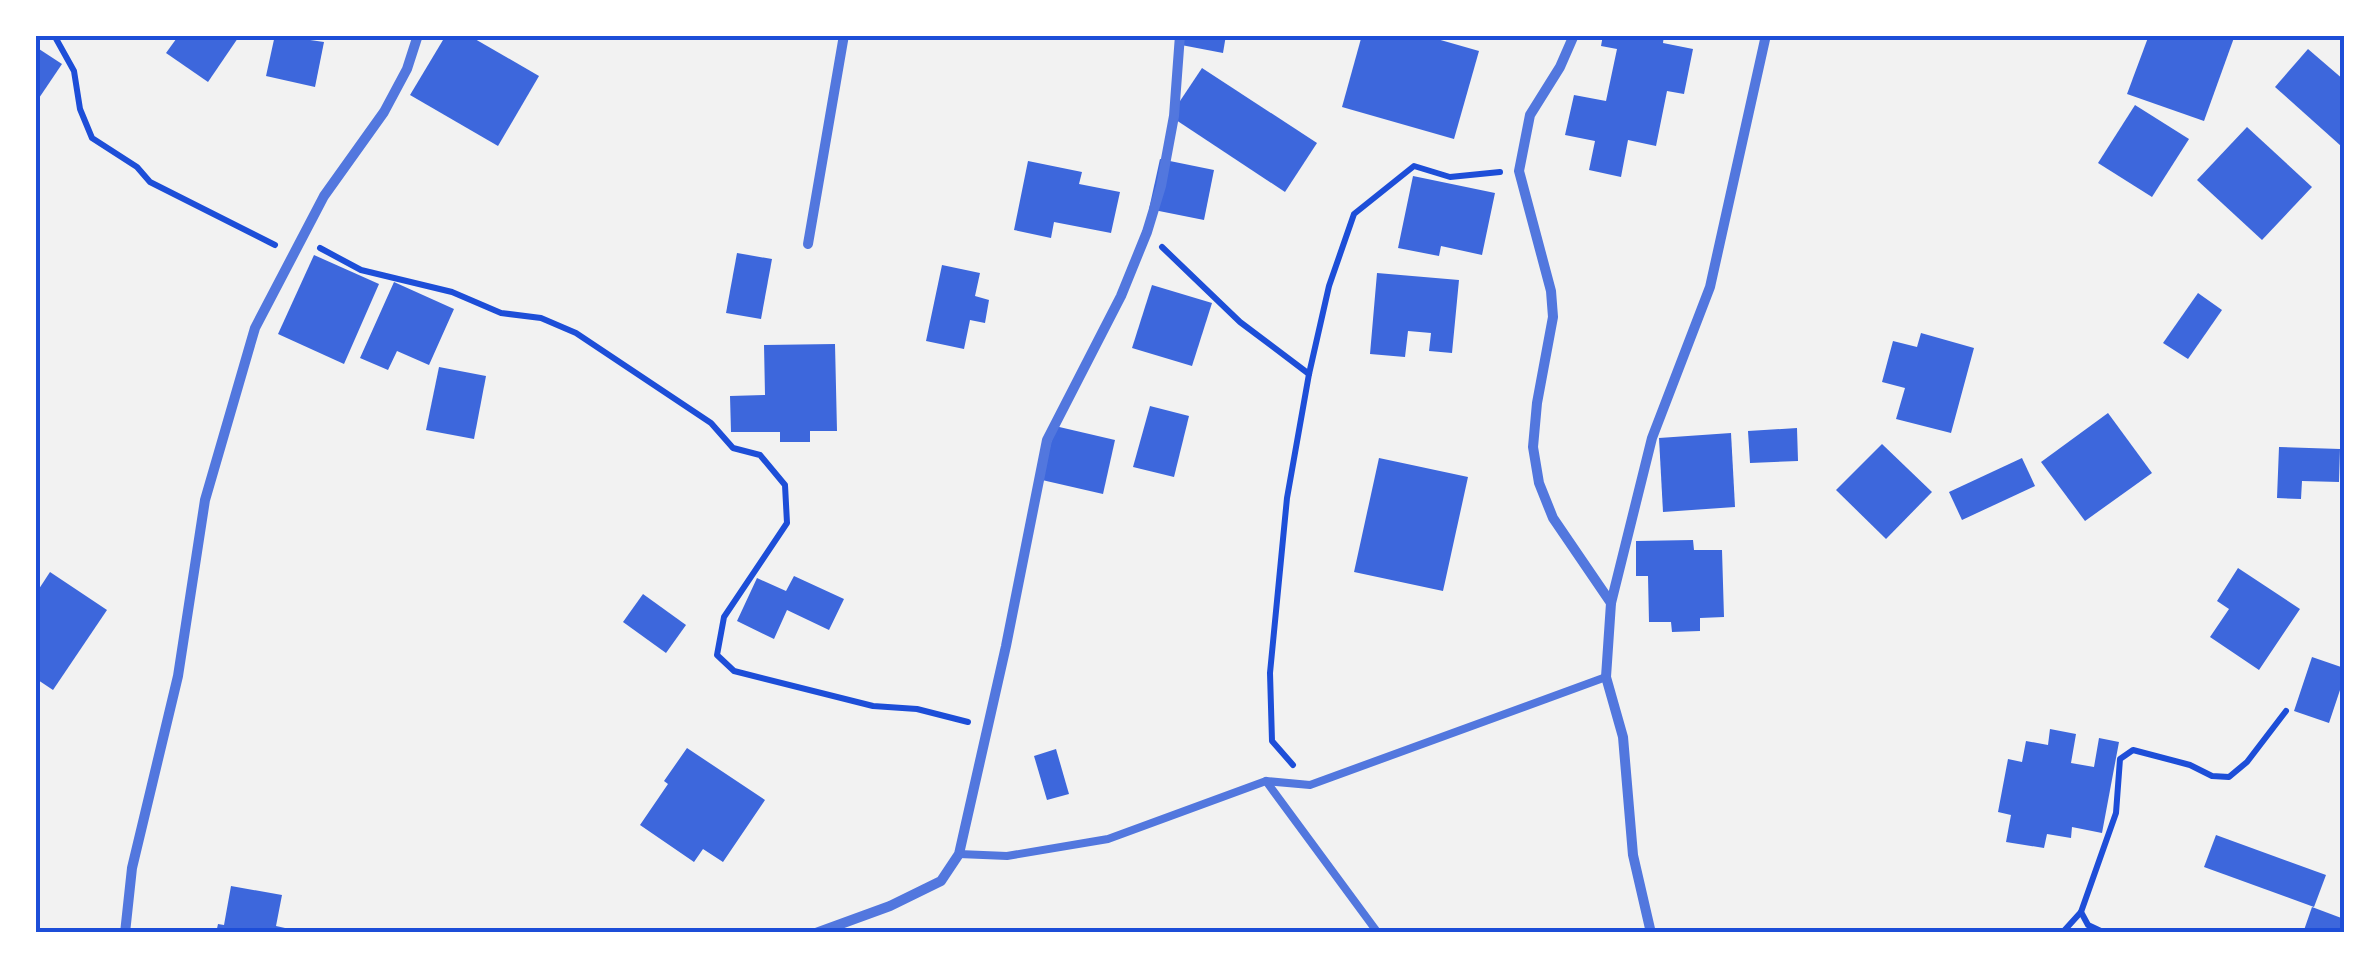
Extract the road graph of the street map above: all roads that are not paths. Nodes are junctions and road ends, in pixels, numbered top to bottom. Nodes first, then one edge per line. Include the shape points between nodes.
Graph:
1 (418, 35) edge
2 (844, 35) edge
3 (1180, 35) edge
4 (1574, 35) edge
5 (1766, 35) edge
6 (808, 244) dead end
7 (1611, 603) junction
8 (1606, 677) junction
9 (1266, 781) junction
10 (959, 854) junction
11 (125, 933) edge
12 (816, 933) edge
13 (1378, 933) edge
14 (1651, 933) edge

1 - 11 street via 408,69 324,196 255,328 205,500 178,676 132,868
2 - 6 street
3 - 10 street via 1174,116 1147,232 1047,440
4 - 7 street via 1530,115 1518,171 1553,317 1533,447 1553,518
5 - 7 street via 1710,287 1652,438
7 - 8 street
8 - 9 lane via 1310,785
8 - 14 street via 1623,737 1633,855
9 - 10 lane via 1108,839 1007,856
9 - 13 lane
10 - 12 street via 941,882

